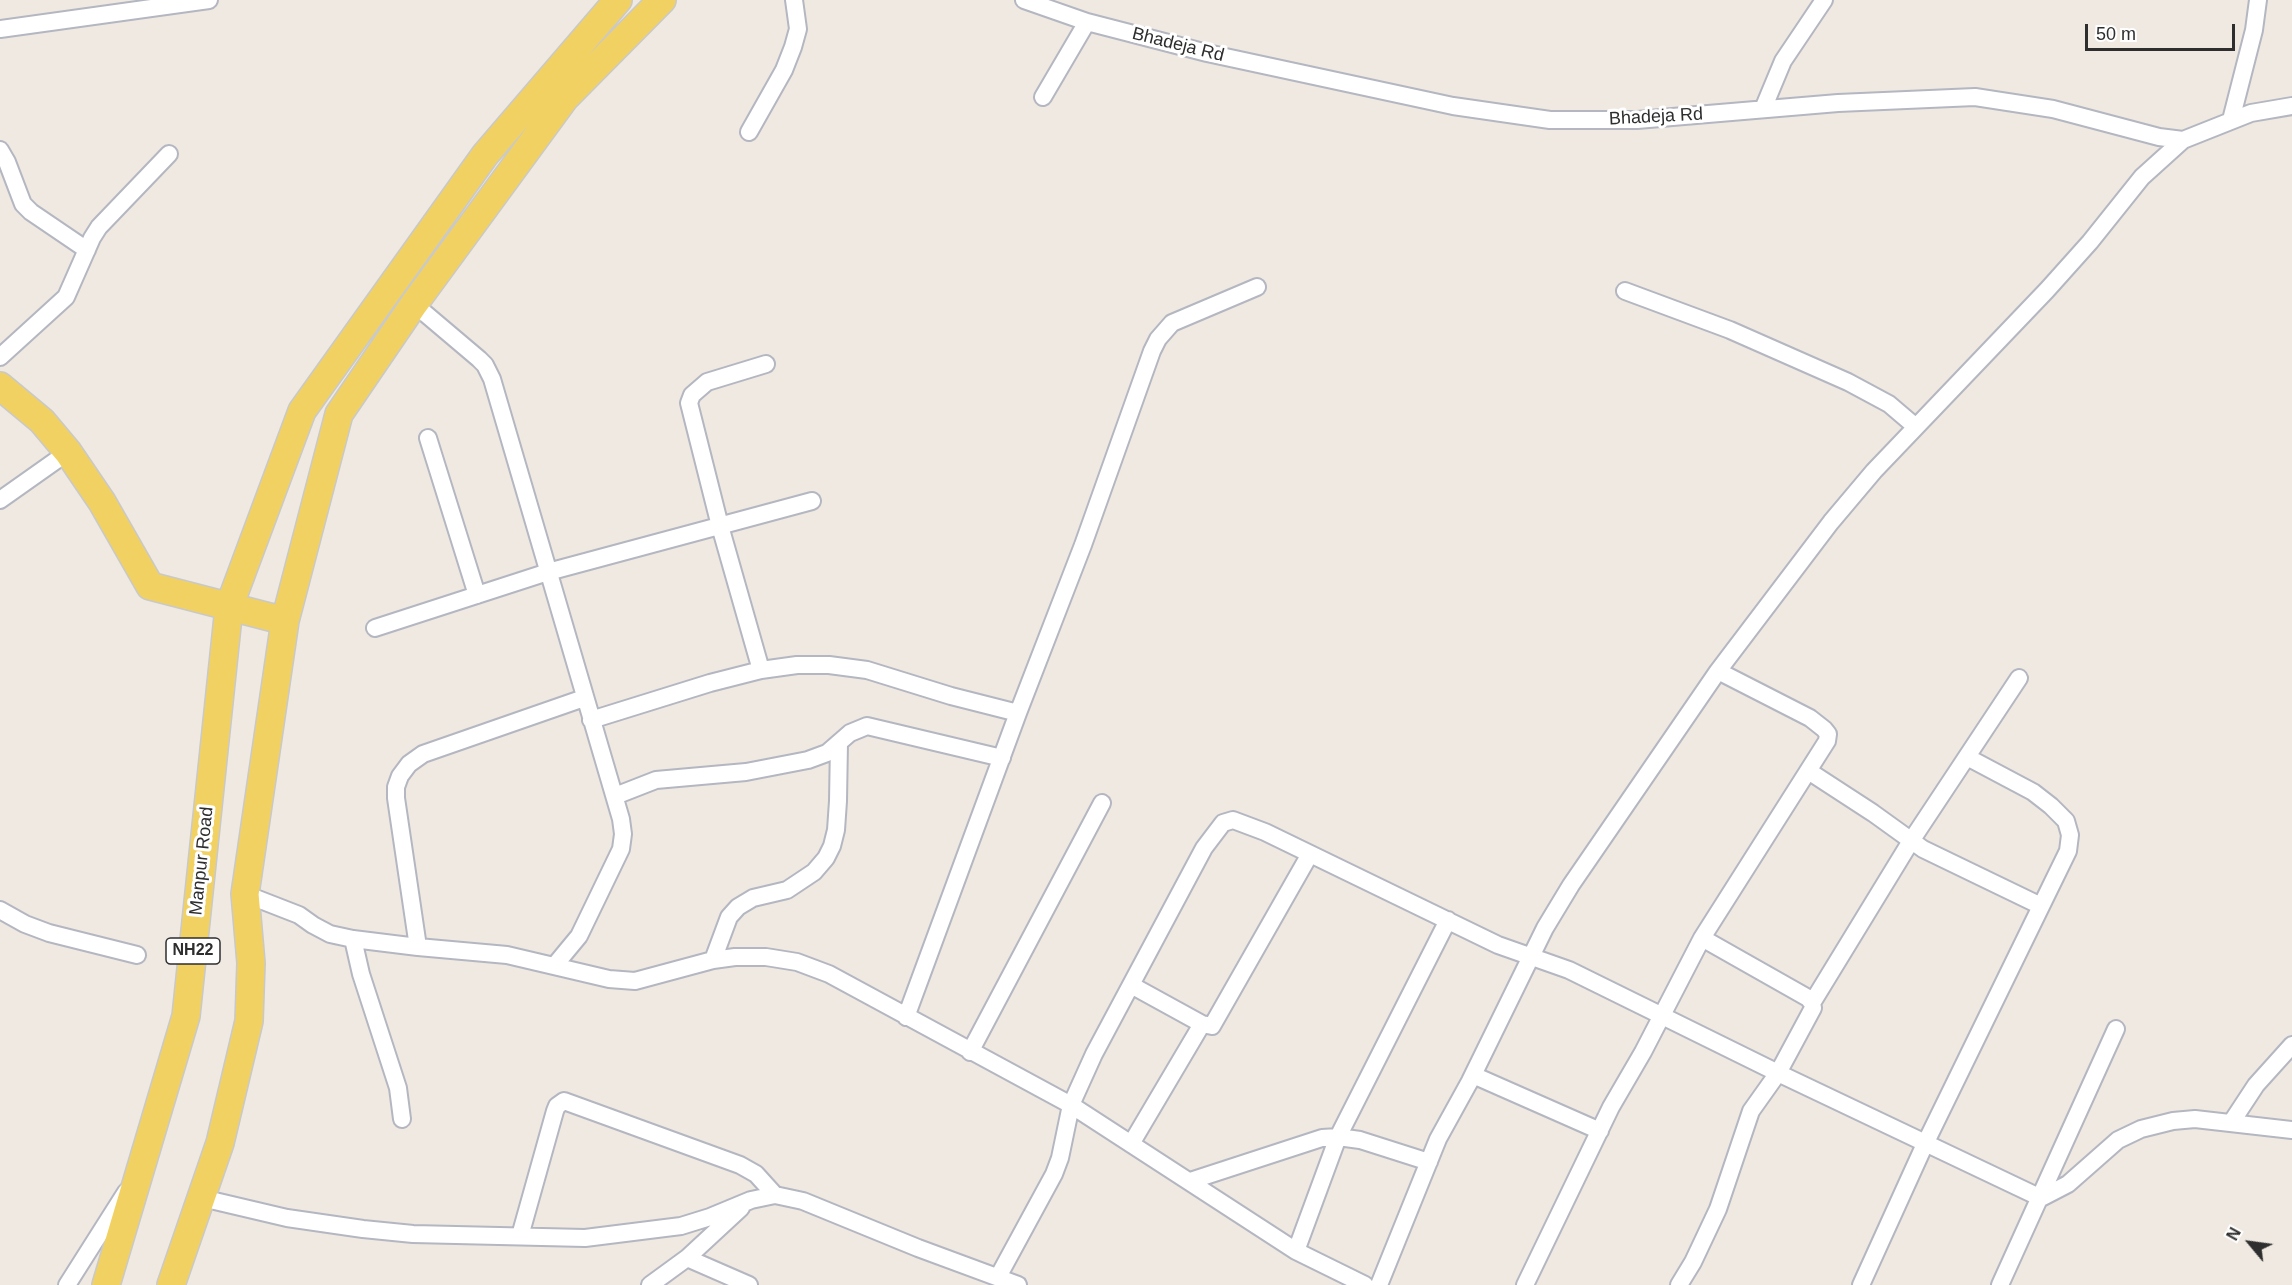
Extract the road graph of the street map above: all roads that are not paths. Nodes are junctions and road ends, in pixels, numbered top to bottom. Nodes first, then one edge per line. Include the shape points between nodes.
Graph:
1 (208, 0) edge
2 (618, 0) edge
3 (662, 0) edge
4 (794, 0) edge
5 (1024, 0) edge
6 (1824, 0) edge
7 (2255, 1) edge
8 (1087, 22) junction
9 (0, 29) edge
10 (1043, 97) dead end
11 (2292, 106) edge
12 (1763, 109) junction
13 (2230, 120) junction
14 (749, 132) dead end
15 (2183, 140) junction
16 (0, 150) edge
17 (169, 154) dead end
18 (87, 250) junction
19 (1257, 287) dead end
20 (1625, 291) dead end
21 (414, 304) junction
22 (0, 357) edge
23 (766, 364) dead end
24 (0, 386) edge
25 (1916, 427) junction
26 (428, 438) dead end
27 (68, 452) junction
28 (0, 500) edge
29 (812, 501) dead end
30 (720, 526) junction
31 (548, 572) junction
32 (477, 595) junction
33 (230, 607) junction
34 (285, 621) junction
35 (375, 628) dead end
36 (761, 670) junction
37 (1718, 671) junction
38 (2019, 678) dead end
39 (584, 699) junction
40 (1018, 713) junction
41 (591, 720) junction
42 (839, 743) junction
43 (1967, 757) junction
44 (1002, 758) junction
45 (1810, 771) junction
46 (615, 796) junction
47 (1102, 803) dead end
48 (1911, 841) junction
49 (1310, 854) junction
50 (245, 894) junction
51 (2041, 906) junction
52 (0, 910) edge
53 (1448, 920) junction
54 (1702, 938) junction
55 (353, 939) junction
56 (417, 947) junction
57 (137, 955) dead end
58 (1531, 957) junction
59 (713, 960) junction
60 (555, 964) junction
61 (1131, 985) junction
62 (1812, 1003) junction
63 (1661, 1015) junction
64 (906, 1017) junction
65 (1202, 1024) junction
66 (2115, 1029) dead end
67 (2292, 1045) edge
68 (970, 1052) junction
69 (1778, 1073) junction
70 (1473, 1075) junction
71 (1071, 1106) junction
72 (402, 1119) dead end
73 (2230, 1123) junction
74 (2292, 1130) edge
75 (1600, 1131) junction
76 (1338, 1137) junction
77 (1131, 1144) junction
78 (1925, 1144) junction
79 (1429, 1162) junction
80 (140, 1169) junction
81 (1190, 1181) junction
82 (775, 1195) junction
83 (202, 1198) junction
84 (2041, 1198) junction
85 (751, 1200) junction
86 (520, 1236) junction
87 (1296, 1251) junction
88 (687, 1258) junction
89 (998, 1277) junction
90 (67, 1285) edge
91 (106, 1285) edge
92 (171, 1285) edge
93 (650, 1285) edge
94 (749, 1285) edge
95 (1018, 1285) edge
96 (1365, 1285) edge
97 (1379, 1285) edge
98 (1525, 1285) edge
99 (1679, 1285) edge
100 (1861, 1285) edge
101 (2000, 1285) edge

1 - 9 street
2 - 33 main road, Manpur Road via 485,154 302,411
3 - 21 main road via 565,99
4 - 14 street via 798,29 793,47
5 - 8 street, Bhadeja Rd
6 - 12 street via 1784,61
7 - 13 street via 2254,30
8 - 10 street
8 - 12 street, Bhadeja Rd via 1207,53 1493,113 1570,121 1636,120
11 - 13 street
12 - 15 street, Bhadeja Rd via 1975,97 2053,109
13 - 15 street
15 - 25 street via 2142,177 2061,275
16 - 18 street via 23,204
17 - 18 street via 99,227
18 - 22 street via 66,297
19 - 40 street via 1172,323 1158,339
20 - 25 street via 1730,330 1848,382 1889,405
21 - 31 street via 485,365 492,379
21 - 34 main road via 339,414
23 - 30 street via 707,382 689,403
24 - 27 main road via 42,422
25 - 37 street via 1831,522
26 - 32 street
27 - 28 street
27 - 33 main road via 150,586
29 - 30 street
30 - 31 street
30 - 36 street
31 - 32 street
31 - 39 street
32 - 35 street
33 - 34 main road
33 - 80 main road, Manpur Road / NH22 via 186,1016
34 - 50 main road
36 - 40 street via 797,665 848,666
36 - 41 street
37 - 45 street via 1824,729 1827,741
37 - 58 street via 1571,885
38 - 43 street
39 - 41 street
39 - 56 street via 423,754 400,776 396,798
40 - 44 street
41 - 46 street
42 - 44 street via 850,732 867,726
42 - 46 street via 808,760 746,772 656,780
42 - 59 street via 836,830 826,858 795,886 753,898 738,907 729,917
43 - 48 street
43 - 51 street via 2033,792 2066,821 2070,835 2068,851
44 - 64 street
45 - 48 street
45 - 54 street
46 - 60 street via 622,826 621,849 579,936
47 - 68 street
48 - 51 street via 1938,858
48 - 62 street
49 - 53 street
49 - 61 street via 1247,824 1233,820 1223,823 1204,849
49 - 65 street via 1219,1017 1212,1026
50 - 55 street via 299,915 330,934
50 - 83 main road via 251,963 249,1021 220,1143
51 - 78 street
52 - 57 street via 50,933
53 - 58 street
53 - 76 street
54 - 62 street
54 - 63 street
55 - 56 street
55 - 72 street via 398,1088
56 - 60 street via 507,955
58 - 63 street via 1569,970
58 - 70 street
59 - 60 street via 635,981 609,979
59 - 64 street via 766,957 797,962 829,974
61 - 65 street
61 - 71 street
62 - 69 street via 1813,1008
63 - 69 street
63 - 75 street
64 - 68 street
65 - 77 street
66 - 84 street
67 - 73 street via 2256,1085
68 - 71 street
69 - 78 street
69 - 99 street via 1751,1111 1718,1209
70 - 75 street
70 - 79 street
71 - 77 street
71 - 89 street via 1054,1174
73 - 74 street
73 - 84 street via 2195,1119 2141,1129 2118,1140 2068,1185
75 - 98 street
76 - 79 street
76 - 81 street via 1300,1144
76 - 87 street
77 - 81 street
78 - 84 street
78 - 100 street
79 - 97 street
80 - 90 street
80 - 91 main road, Manpur Road / NH22
81 - 87 street
82 - 85 street
82 - 86 street via 756,1174 740,1165 564,1101 555,1110
82 - 89 street via 803,1201
83 - 86 street via 287,1218 363,1229
83 - 92 main road
84 - 101 street
85 - 86 street via 710,1217 662,1230 585,1238
85 - 88 street
87 - 96 street
88 - 93 street
88 - 94 street
89 - 95 street

